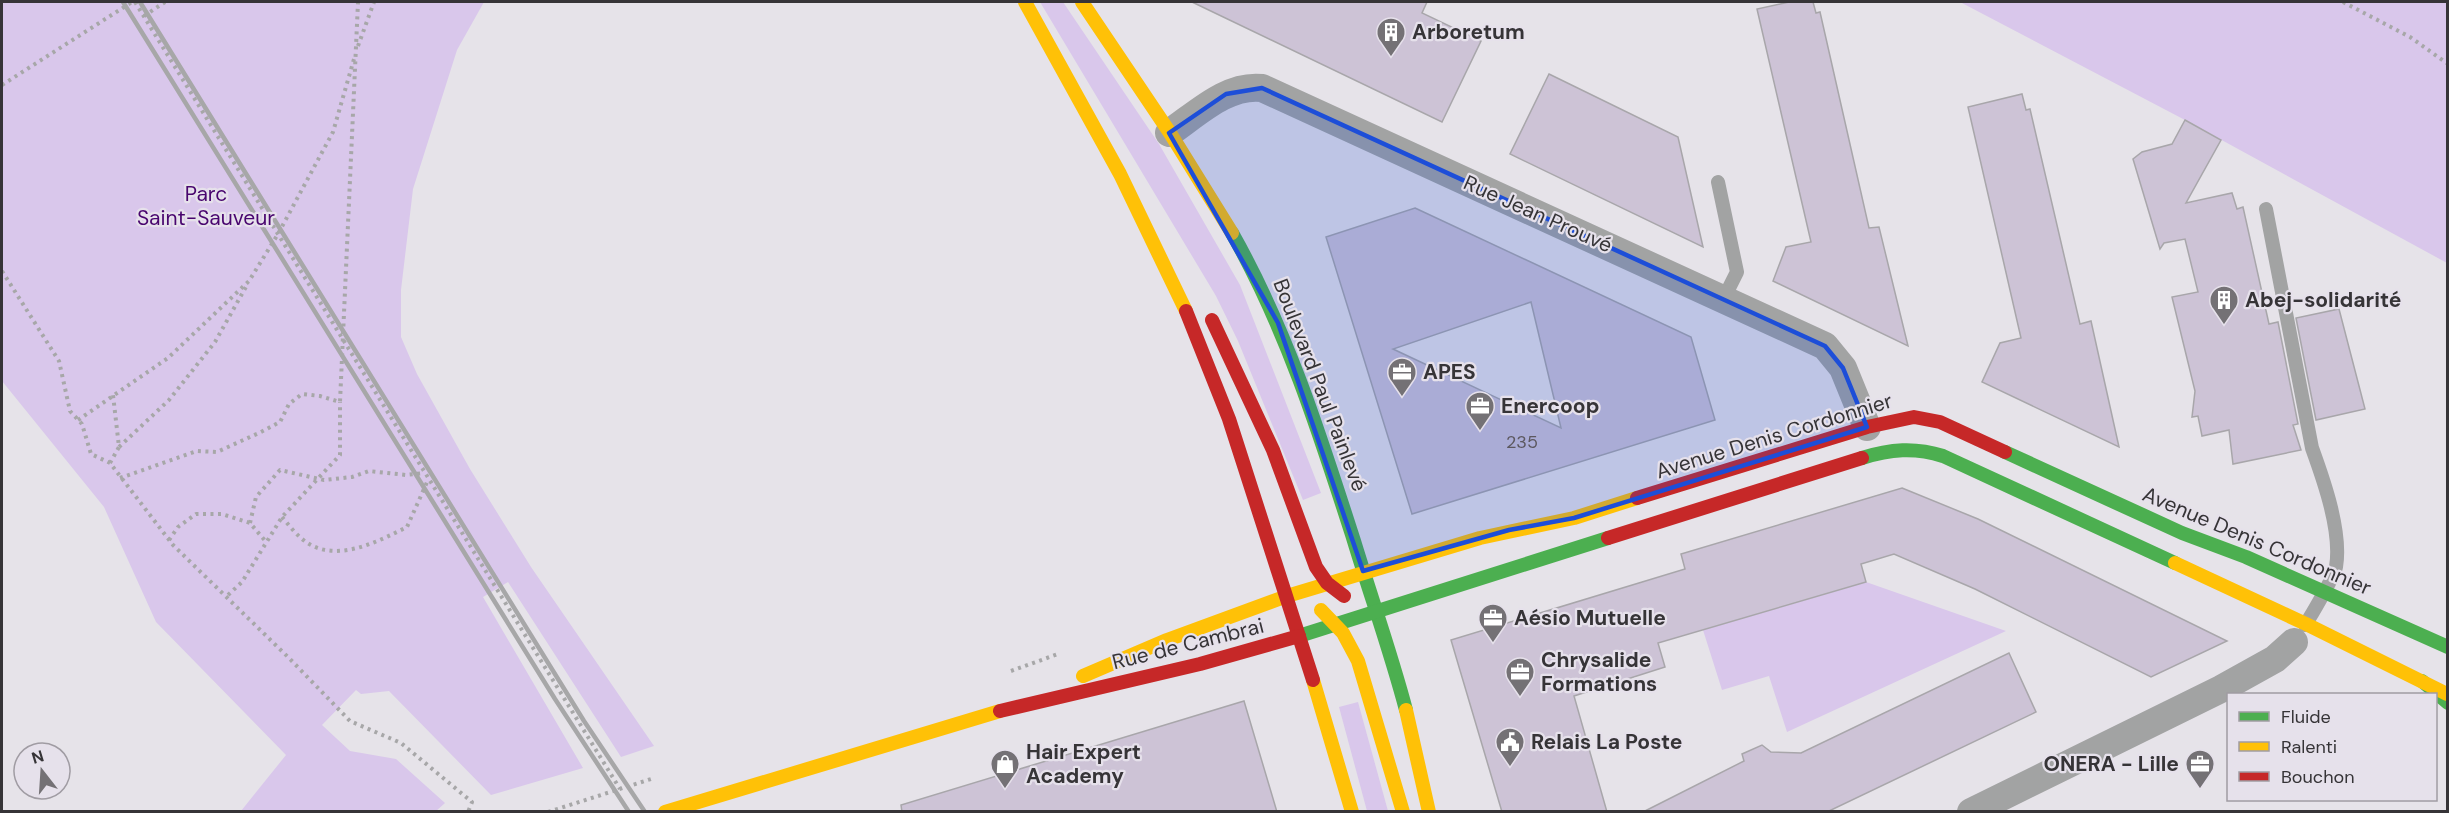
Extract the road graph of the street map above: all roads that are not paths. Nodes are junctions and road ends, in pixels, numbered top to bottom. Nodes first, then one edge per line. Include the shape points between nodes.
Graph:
1 (1025, 2) edge
2 (1082, 2) edge
3 (1169, 133) junction
4 (1116, 166) junction
5 (1718, 182) dead end
6 (2266, 209) dead end
7 (1161, 228) dead end
8 (1724, 298) junction
9 (1206, 307) dead end
10 (1867, 427) junction
11 (1364, 572) junction
12 (1327, 583) junction
13 (2323, 592) junction
14 (1287, 596) junction
15 (1377, 613) junction
16 (1337, 625) junction
17 (2300, 633) junction
18 (1299, 636) junction
19 (2448, 647) edge
20 (2422, 681) junction
21 (2436, 693) edge
22 (2448, 694) edge
23 (1007, 709) junction
24 (665, 812) edge
25 (1352, 812) edge
26 (1403, 812) edge
27 (1429, 812) edge
28 (1971, 812) edge

1 - 4 main road
2 - 3 main road, Boulevard Paul Painlevé
3 - 8 street, Rue Jean Prouvé via 1226,94 1262,88
3 - 11 main road, Boulevard Paul Painlevé via 1232,234 1278,323
4 - 7 main road
4 - 14 main road via 1204,353
5 - 8 lane via 1737,272
6 - 13 lane via 2312,448 2336,537 2336,569
8 - 10 street, Rue Jean Prouvé via 1825,346 1843,369
9 - 12 main road via 1273,450 1310,554
10 - 11 main road, Avenue Denis Cordonnier via 1574,518 1509,530
10 - 13 main road, Avenue Denis Cordonnier via 1914,417 1940,422 2182,533
11 - 12 main road, Rue de Cambrai
11 - 15 main road, Boulevard Paul Painlevé
12 - 14 main road, Rue de Cambrai
12 - 15 main road
13 - 17 lane
13 - 19 main road, Avenue Denis Cordonnier
14 - 16 main road via 1313,604
14 - 18 main road
14 - 23 main road, Rue de Cambrai via 1167,640
15 - 16 main road, Rue de Cambrai
15 - 17 main road via 1879,453 1909,449 1936,453
15 - 27 main road, Boulevard Paul Painlevé via 1401,688
16 - 18 main road, Rue de Cambrai
16 - 26 main road via 1356,658
17 - 20 main road
17 - 28 street via 2275,659 2221,689
18 - 23 main road, Rue de Cambrai via 1200,664
18 - 25 main road
20 - 21 main road
20 - 22 main road
23 - 24 main road, Rue de Cambrai

